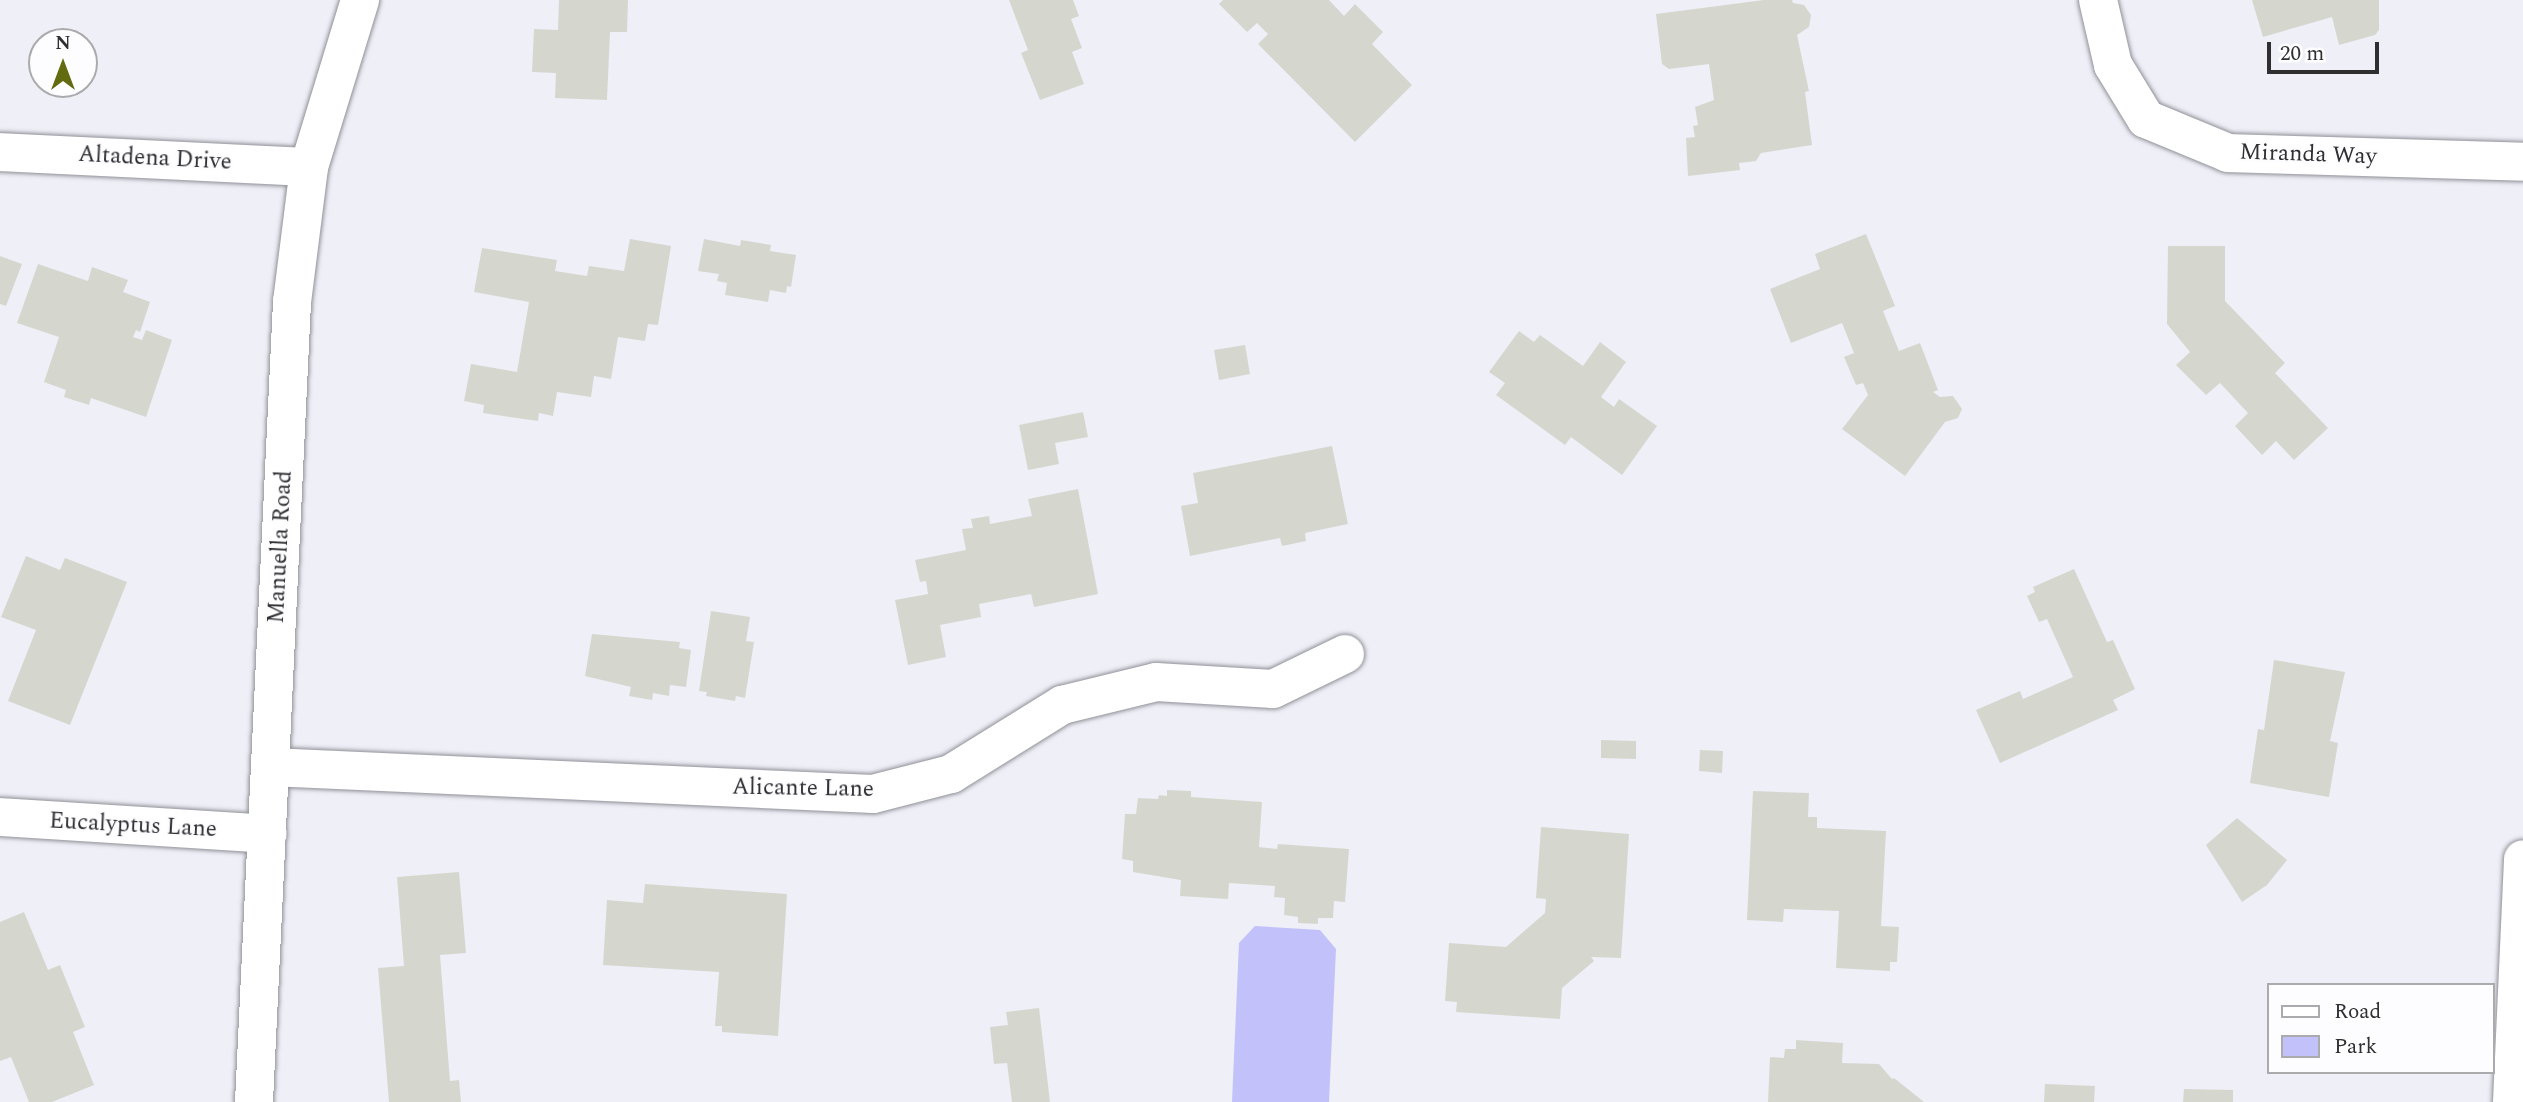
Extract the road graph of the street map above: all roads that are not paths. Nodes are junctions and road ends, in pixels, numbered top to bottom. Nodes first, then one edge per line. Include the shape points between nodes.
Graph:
1 (360, 0) edge
2 (2098, 0) edge
3 (0, 152) edge
4 (2523, 162) edge
5 (309, 167) junction
6 (1345, 654) dead end
7 (271, 767) junction
8 (0, 817) edge
9 (267, 834) junction
10 (2523, 859) edge
11 (254, 1102) edge
12 (2512, 1102) edge

1 - 5 street, Manuella Road
2 - 4 street, Miranda Way via 2113,65 2146,119 2228,153
3 - 5 street, Altadena Drive
5 - 7 street, Manuella Road via 292,302
6 - 7 street, Alicante Lane via 1273,689 1156,682 1062,705 951,774 873,794
7 - 9 street, Manuella Road
8 - 9 street, Eucalyptus Lane
9 - 11 street, Manuella Road
10 - 12 street

